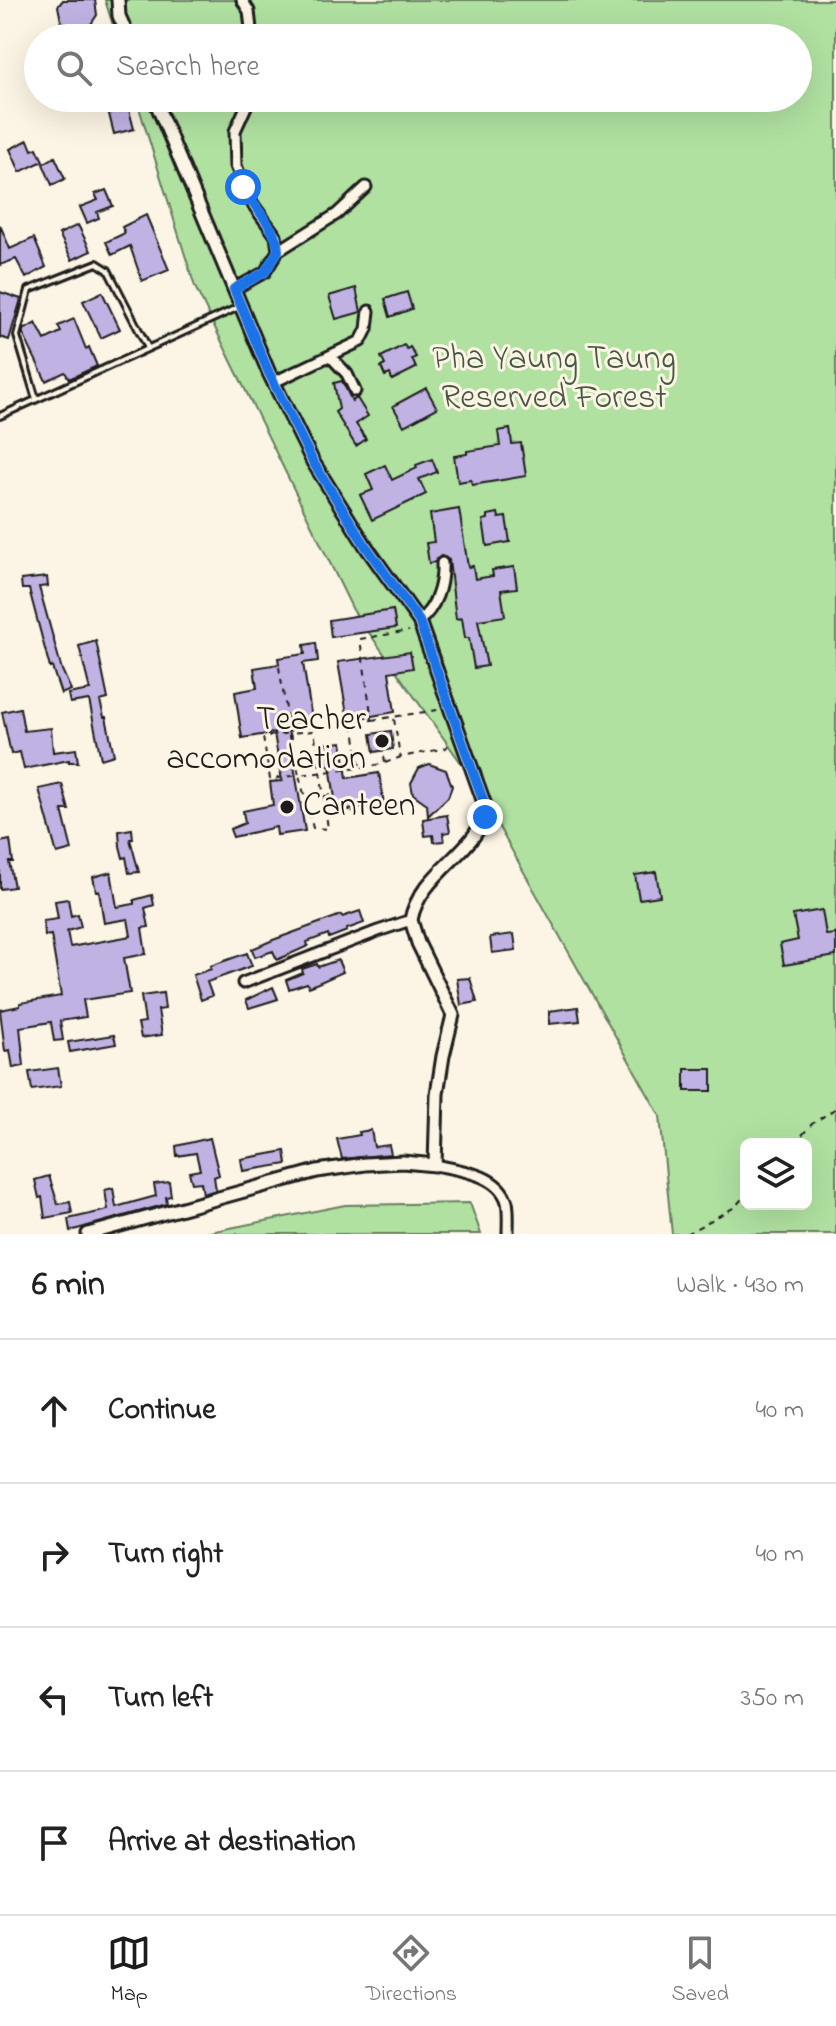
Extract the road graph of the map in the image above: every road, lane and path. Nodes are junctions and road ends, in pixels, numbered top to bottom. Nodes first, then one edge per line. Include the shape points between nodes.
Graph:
1 (118, 0) edge
2 (242, 0) edge
3 (123, 24) edge
4 (250, 24) edge
5 (160, 112) edge
6 (244, 112) edge
7 (366, 187) dead end
8 (278, 251) junction
9 (234, 289) junction
10 (241, 306) junction
11 (369, 311) dead end
12 (148, 348) junction
13 (330, 356) junction
14 (274, 382) junction
15 (355, 391) dead end
16 (36, 399) junction
17 (0, 416) edge
18 (442, 563) dead end
19 (417, 626) junction
20 (279, 667) dead end
21 (442, 710) dead end
22 (393, 717) junction
23 (372, 720) junction
24 (290, 733) junction
25 (452, 739) dead end
26 (383, 751) dead end
27 (401, 757) junction
28 (385, 763) junction
29 (360, 768) junction
30 (355, 769) junction
31 (320, 773) junction
32 (299, 775) junction
33 (357, 776) dead end
34 (334, 795) dead end
35 (324, 797) junction
36 (360, 808) dead end
37 (326, 816) junction
38 (411, 920) junction
39 (243, 983) dead end
40 (836, 1108) edge
41 (799, 1138) edge
42 (435, 1165) junction
43 (740, 1201) edge
44 (88, 1234) edge
45 (508, 1234) edge
46 (686, 1234) edge

1 - 3 street
2 - 4 street
5 - 9 street
6 - 8 street via 235,131 236,166 252,203 276,236
7 - 8 street via 337,214
8 - 9 street via 265,272
9 - 10 street
10 - 12 lane
10 - 14 street
11 - 13 street via 361,341
12 - 16 lane
12 - 16 lane via 108,270 97,263 29,290 17,336
13 - 14 street
13 - 15 street
14 - 19 street via 313,462
16 - 17 lane
18 - 19 street via 436,601
19 - 23 path via 360,639
19 - 38 street via 486,808 463,849 429,882
20 - 24 path
21 - 22 path
22 - 23 path
22 - 27 path
23 - 29 path via 353,723
24 - 31 path via 314,731
24 - 32 path
24 - 32 path via 263,737 270,779
25 - 27 path via 446,748
26 - 28 path
27 - 28 path
28 - 29 path
29 - 30 path
30 - 31 path
30 - 33 path
31 - 32 path
31 - 35 path
32 - 37 path via 313,828 328,829
34 - 35 path
35 - 37 path
36 - 37 path
38 - 39 street
38 - 42 street via 453,1015 437,1094
40 - 41 path
42 - 44 street via 403,1162 317,1171
42 - 45 street via 488,1180 500,1190 507,1201
43 - 46 path

